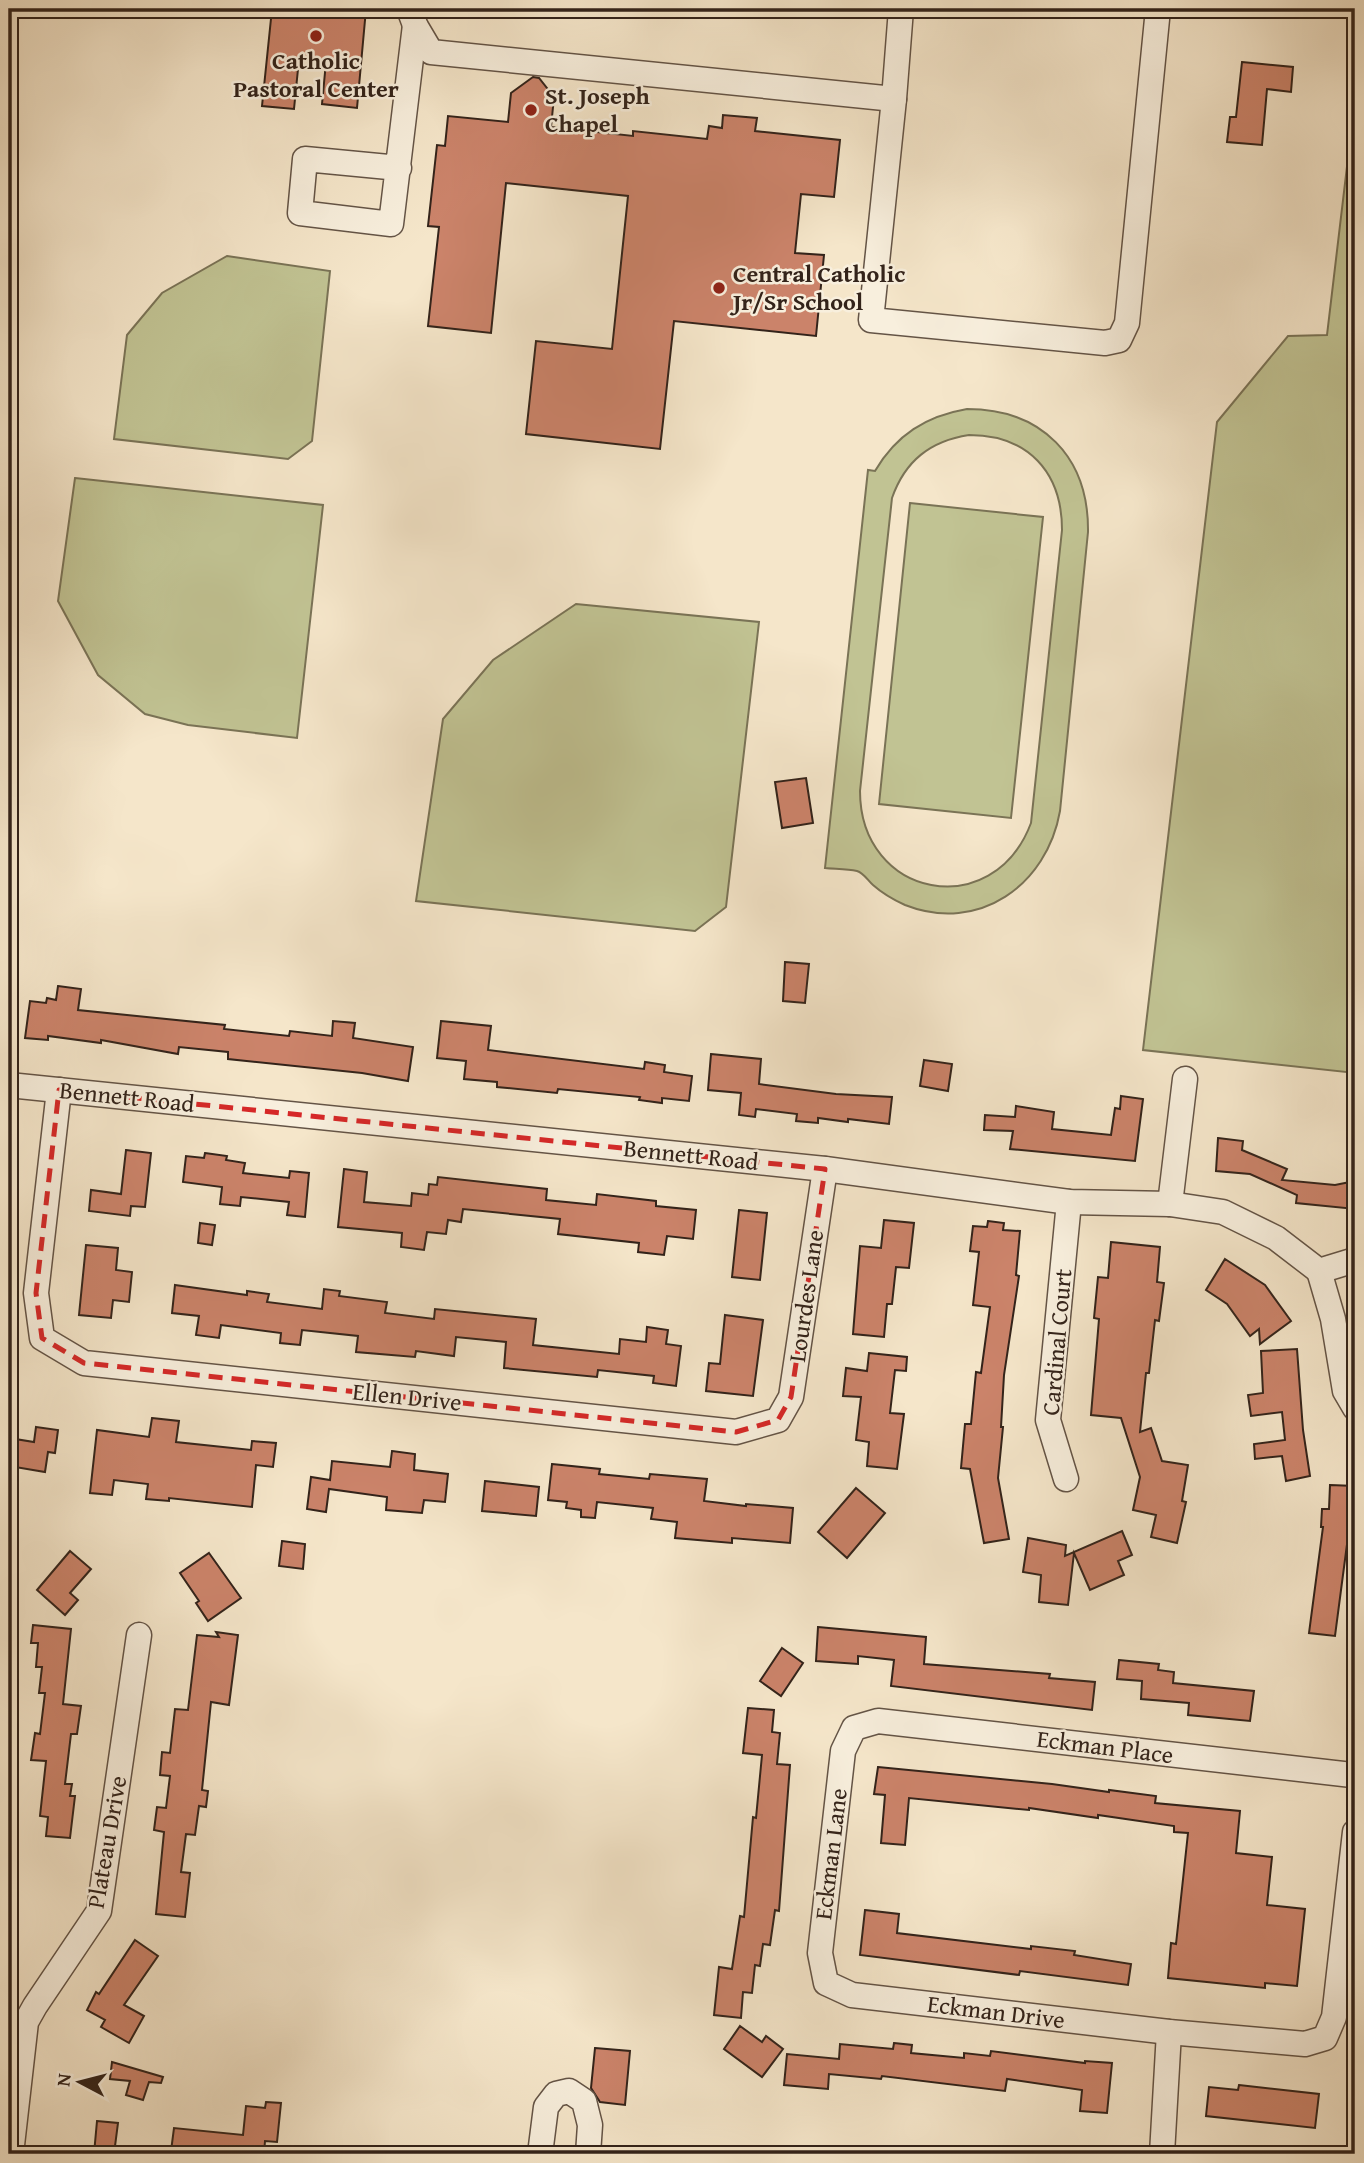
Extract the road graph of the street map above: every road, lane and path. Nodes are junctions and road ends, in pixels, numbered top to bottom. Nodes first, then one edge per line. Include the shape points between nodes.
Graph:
1 (901, 9) edge
2 (1158, 9) edge
3 (412, 17) edge
4 (894, 99) junction
5 (398, 168) dead end
6 (1185, 1079) dead end
7 (9, 1085) edge
8 (59, 1090) junction
9 (825, 1169) junction
10 (1069, 1202) junction
11 (1170, 1204) junction
12 (1355, 1260) edge
13 (1319, 1271) junction
14 (1355, 1408) edge
15 (778, 1420) joint
16 (1066, 1479) dead end
17 (139, 1635) dead end
18 (855, 1728) joint
19 (1354, 1777) edge
20 (1355, 1832) edge
21 (1352, 1886) edge
22 (1349, 1942) edge
23 (826, 1983) joint
24 (17, 2019) edge
25 (1169, 2032) junction
26 (11, 2154) edge
27 (540, 2154) edge
28 (587, 2154) edge
29 (1162, 2154) edge

1 - 4 street
2 - 4 street via 1127,323 1119,340 1105,343 871,320
3 - 4 street via 431,52
3 - 5 street
6 - 11 street
7 - 8 street, Bennett Road
8 - 9 street, Bennett Road
8 - 15 street, Ellen Drive via 36,1293 42,1338 83,1363 736,1432
9 - 10 street, Bennett Road
9 - 15 street, Lourdes Lane via 791,1397
10 - 11 street, Bennett Road
10 - 16 street, Cardinal Court via 1048,1420
11 - 13 street, Bennett Road via 1223,1212 1276,1238
12 - 13 street
13 - 14 street via 1334,1319 1345,1391
17 - 24 street, Plateau Drive via 99,1911
18 - 19 street, Eckman Place via 878,1721
18 - 23 street, Eckman Lane via 843,1751 820,1953
20 - 21 street
21 - 22 street
22 - 25 street, Eckman Drive via 1334,2017 1325,2038 1305,2044
23 - 25 street, Eckman Drive via 852,1994
24 - 26 street, Plateau Drive
25 - 29 street
27 - 28 street via 546,2107 556,2094 569,2091 584,2101 590,2125

